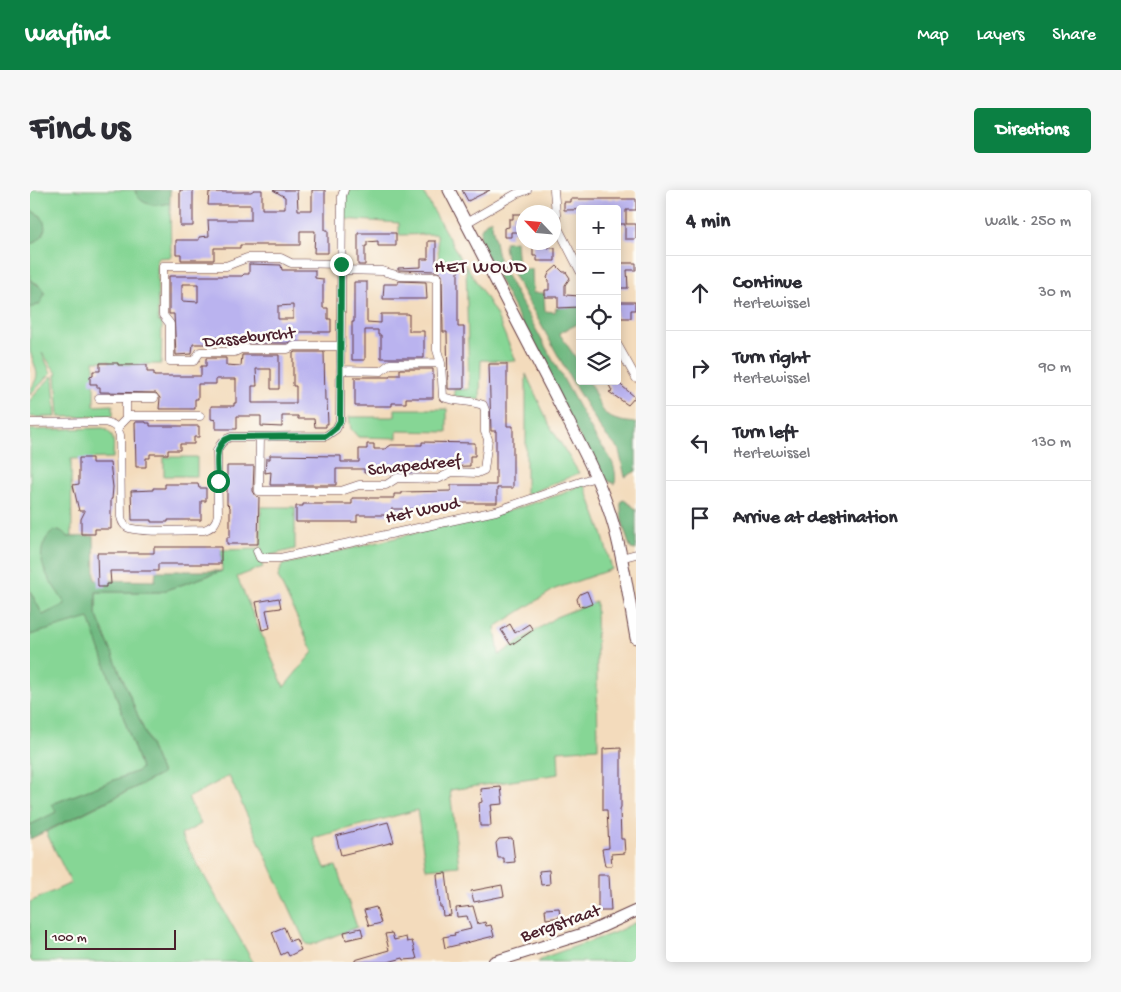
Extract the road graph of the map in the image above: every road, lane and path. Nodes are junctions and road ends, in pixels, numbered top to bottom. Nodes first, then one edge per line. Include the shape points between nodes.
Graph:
1 (344, 190) edge
2 (449, 190) edge
3 (527, 190) edge
4 (554, 190) edge
5 (516, 192) edge
6 (466, 223) junction
7 (576, 263) edge
8 (341, 267) junction
9 (341, 346) junction
10 (621, 351) edge
11 (441, 363) junction
12 (341, 370) junction
13 (636, 378) edge
14 (99, 398) dead end
15 (126, 398) junction
16 (154, 398) dead end
17 (200, 416) dead end
18 (126, 418) junction
19 (30, 423) edge
20 (117, 428) junction
21 (260, 438) junction
22 (595, 477) junction
23 (257, 551) dead end
24 (636, 554) edge
25 (621, 558) junction
26 (636, 638) edge
27 (636, 911) edge
28 (523, 958) edge
29 (494, 962) edge

1 - 8 street
2 - 6 street
3 - 5 street
4 - 7 street via 557,226
5 - 6 street
6 - 22 street
8 - 9 street
8 - 9 street, Dasseburcht via 291,263 281,258 247,258 226,266 163,266 163,315 170,324 170,361 194,361 200,352
8 - 11 street via 400,276 437,277 437,350
9 - 12 street
10 - 13 street
11 - 12 street via 390,364 381,371
11 - 21 street, Schapedreef via 443,397 475,402 483,405 485,410 486,465 477,473 452,472 438,479 397,478 386,485 359,484 341,491 260,491
12 - 21 street via 340,421 331,434
14 - 15 street
15 - 16 street
15 - 18 street
17 - 18 street
18 - 20 street
19 - 20 street via 105,422
20 - 21 street via 120,436 121,517 122,523 133,530 204,530 211,527 218,515 219,446 231,437
22 - 23 street, Het Woud via 496,512 280,558 260,558
22 - 25 street via 613,523
24 - 25 street
25 - 26 street
27 - 28 street, Bergstraat
28 - 29 street, Bergstraat

